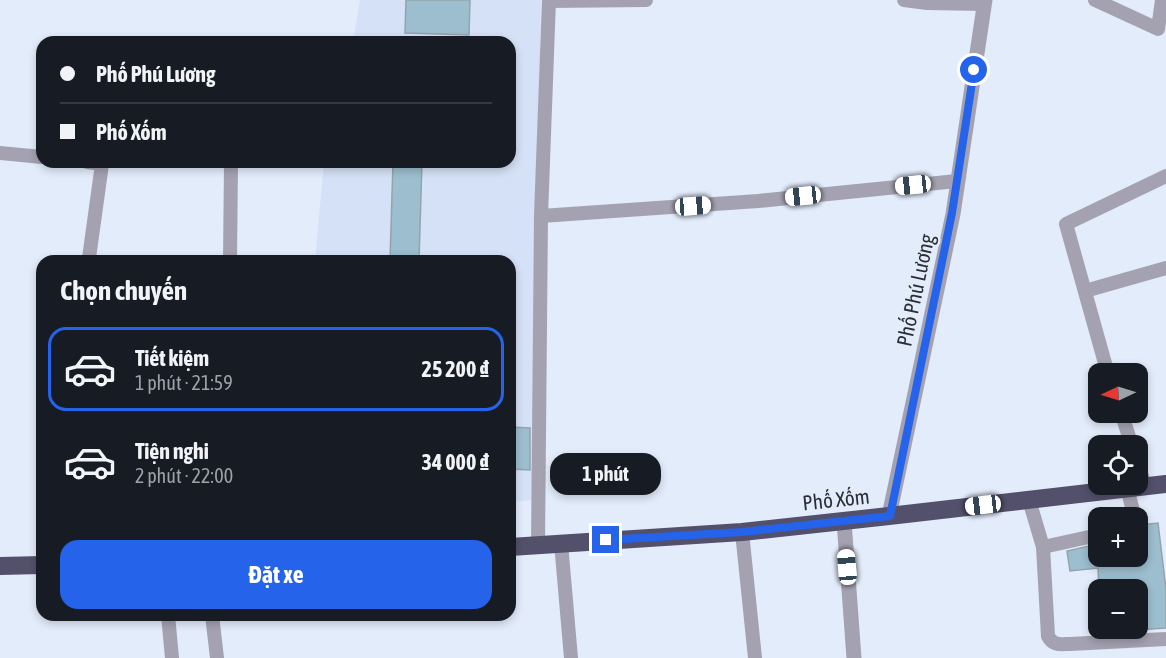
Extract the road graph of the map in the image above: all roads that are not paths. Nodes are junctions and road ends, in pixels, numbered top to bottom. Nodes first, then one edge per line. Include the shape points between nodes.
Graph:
1 (646, 0) edge
2 (904, 0) edge
3 (1095, 0) edge
4 (1162, 0) edge
5 (549, 1) edge
6 (985, 2) edge
7 (0, 153) edge
8 (36, 156) edge
9 (101, 168) edge
10 (231, 168) edge
11 (1166, 176) edge
12 (957, 181) junction
13 (542, 216) junction
14 (89, 255) edge
15 (230, 255) edge
16 (1166, 268) edge
17 (1084, 291) junction
18 (1105, 363) edge
19 (1166, 484) edge
20 (1148, 486) edge
21 (1088, 493) edge
22 (1029, 500) junction
23 (890, 516) junction
24 (844, 521) junction
25 (742, 532) junction
26 (1088, 537) edge
27 (561, 543) junction
28 (538, 545) junction
29 (516, 547) edge
30 (1042, 547) junction
31 (36, 565) edge
32 (0, 566) edge
33 (169, 621) edge
34 (213, 621) edge
35 (1166, 639) edge
36 (172, 658) edge
37 (217, 658) edge
38 (571, 658) edge
39 (755, 658) edge
40 (854, 658) edge

1 - 5 lane
2 - 6 lane
3 - 4 lane via 1158,29
5 - 13 lane
6 - 12 street, Phố Phú Lương
7 - 8 lane
9 - 14 lane
10 - 15 lane
11 - 17 lane via 1066,224
12 - 13 lane via 758,201
12 - 23 street, Phố Phú Lương
13 - 28 lane
16 - 17 lane
17 - 18 lane
19 - 20 highway, Phố Xốm
21 - 22 highway, Phố Xốm
22 - 23 highway, Phố Xốm
22 - 30 lane
23 - 24 highway, Phố Xốm
24 - 25 highway, Phố Xốm
24 - 40 street
25 - 27 highway, Phố Xốm
25 - 39 lane
26 - 30 lane
27 - 28 highway, Phố Xốm
27 - 38 lane
28 - 29 highway, Phố Xốm
30 - 35 lane via 1051,642
31 - 32 highway
33 - 36 lane
34 - 37 lane

